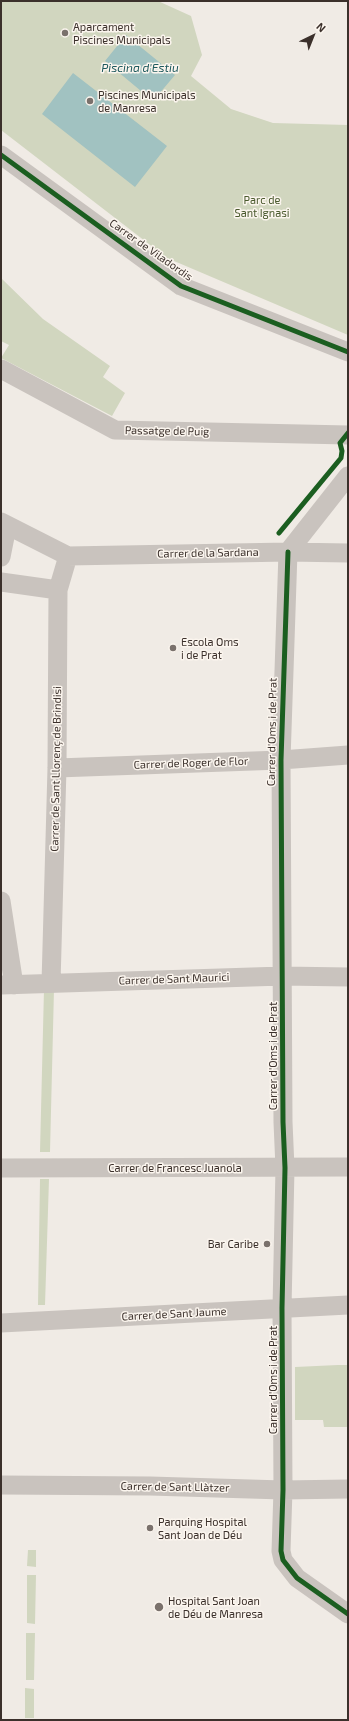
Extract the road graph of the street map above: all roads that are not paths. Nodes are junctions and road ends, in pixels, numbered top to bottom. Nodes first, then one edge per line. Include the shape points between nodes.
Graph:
1 (1, 155) edge
2 (348, 352) edge
3 (1, 369) edge
4 (348, 435) edge
5 (348, 476) edge
6 (4, 525) edge
7 (288, 552) junction
8 (348, 553) edge
9 (1, 556) edge
10 (68, 556) junction
11 (1, 582) edge
12 (58, 590) junction
13 (348, 755) edge
14 (281, 760) junction
15 (58, 768) junction
16 (1, 901) edge
17 (282, 976) junction
18 (348, 977) edge
19 (51, 983) junction
20 (7, 985) edge
21 (348, 1167) edge
22 (1, 1168) edge
23 (285, 1168) junction
24 (348, 1305) edge
25 (282, 1308) junction
26 (1, 1323) edge
27 (1, 1485) edge
28 (348, 1489) edge
29 (283, 1490) junction
30 (348, 1614) edge

1 - 2 street, Carrer de Viladordis via 181,286
3 - 4 street, Passatge de Puig via 115,430
5 - 7 street
6 - 9 street
6 - 10 street
7 - 8 street, Carrer de la Sardana
7 - 10 street, Carrer de la Sardana
7 - 14 street, Carrer d'Oms i de Prat
10 - 12 street, Carrer de Sant Llorenç de Brindisi
11 - 12 street
12 - 15 street, Carrer de Sant Llorenç de Brindisi
13 - 14 street, Carrer de Roger de Flor
14 - 15 street, Carrer de Roger de Flor
14 - 17 street, Carrer d'Oms i de Prat
15 - 19 street, Carrer de Sant Llorenç de Brindisi
16 - 20 street
17 - 18 street, Carrer de Sant Maurici
17 - 19 street, Carrer de Sant Maurici
17 - 23 street, Carrer d'Oms i de Prat
19 - 20 street, Carrer de Sant Maurici
21 - 23 street, Carrer de Francesc Juanola
22 - 23 street, Carrer de Francesc Juanola
23 - 25 street, Carrer d'Oms i de Prat
24 - 25 street, Carrer de Sant Jaume
25 - 26 street, Carrer de Sant Jaume
25 - 29 street, Carrer d'Oms i de Prat
27 - 29 street, Carrer de Sant Llàtzer
28 - 29 street, Carrer de Sant Llàtzer
29 - 30 street, Carrer d'Oms i de Prat via 282,1560 297,1578

